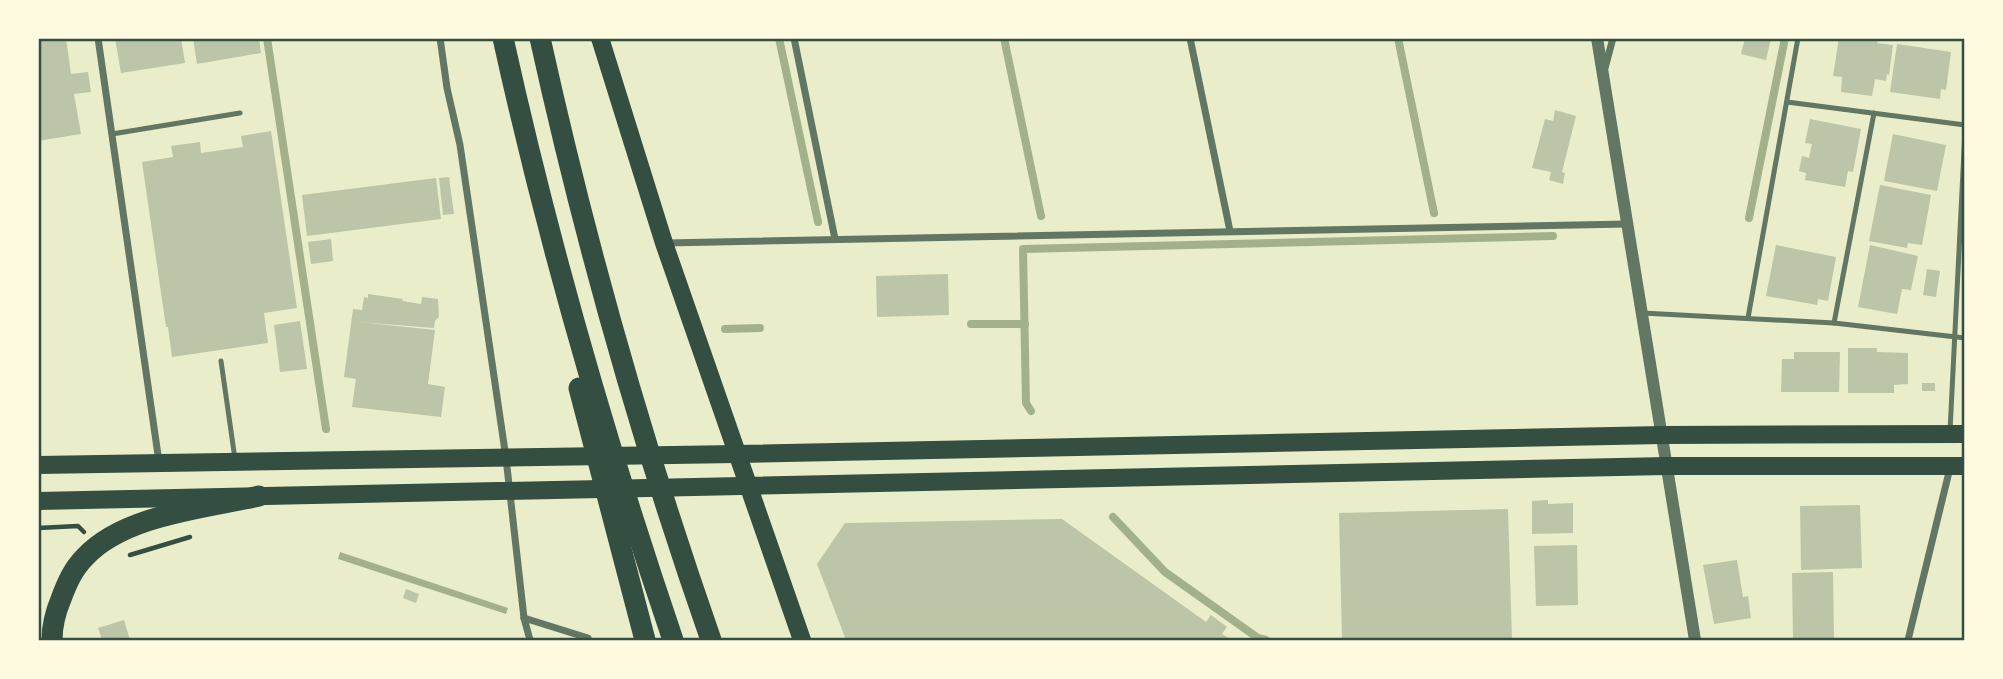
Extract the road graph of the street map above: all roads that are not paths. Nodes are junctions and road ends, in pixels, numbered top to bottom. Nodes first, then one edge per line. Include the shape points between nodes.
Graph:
1 (98, 38) edge
2 (440, 38) edge
3 (496, 38) edge
4 (503, 38) edge
5 (540, 38) edge
6 (600, 38) edge
7 (793, 38) edge
8 (1190, 38) edge
9 (1597, 38) edge
10 (1613, 38) edge
11 (1798, 38) edge
12 (1604, 74) junction
13 (1787, 102) junction
14 (240, 113) dead end
15 (1874, 113) junction
16 (1965, 125) edge
17 (1965, 131) edge
18 (112, 134) junction
19 (1628, 223) junction
20 (1230, 231) junction
21 (835, 239) junction
22 (664, 243) junction
23 (1642, 313) junction
24 (1748, 318) junction
25 (1834, 323) junction
26 (1955, 337) junction
27 (1965, 338) edge
28 (221, 361) dead end
29 (1957, 434) edge
30 (1662, 435) junction
31 (737, 454) junction
32 (506, 458) junction
33 (235, 461) junction
34 (159, 462) junction
35 (38, 465) edge
36 (1958, 466) edge
37 (1666, 467) junction
38 (749, 487) junction
39 (510, 491) junction
40 (259, 496) junction
41 (38, 501) edge
42 (634, 560) junction
43 (38, 611) edge
44 (524, 618) junction
45 (52, 638) edge
46 (588, 638) dead end
47 (530, 640) edge
48 (645, 640) edge
49 (673, 640) edge
50 (711, 640) edge
51 (802, 640) edge
52 (1695, 640) edge
53 (1908, 640) edge

1 - 18 street
2 - 32 street
3 - 42 highway via 530,198
4 - 42 highway
5 - 50 highway via 607,308
6 - 22 main road
7 - 21 street
8 - 20 street
9 - 12 street
10 - 12 street
11 - 13 lane
12 - 19 street
13 - 15 lane
13 - 24 lane
14 - 18 lane
15 - 16 lane
15 - 25 lane
17 - 26 lane
18 - 34 street
19 - 20 street
19 - 23 street
20 - 21 street
21 - 22 street
22 - 31 main road
23 - 24 lane
23 - 30 street
24 - 25 lane
25 - 26 lane
26 - 27 lane
26 - 29 lane
28 - 33 lane
29 - 30 main road
30 - 31 main road
30 - 37 street
31 - 32 main road
31 - 38 main road
32 - 33 main road
32 - 39 street
33 - 34 main road
34 - 35 main road
36 - 37 main road
36 - 53 street
37 - 38 main road
37 - 52 street
38 - 39 main road
38 - 51 main road
39 - 40 main road
39 - 44 street
40 - 41 main road
40 - 45 highway via 159,518 105,541 85,556 69,578
42 - 48 highway
42 - 49 highway
43 - 45 highway
44 - 46 street
44 - 47 street

